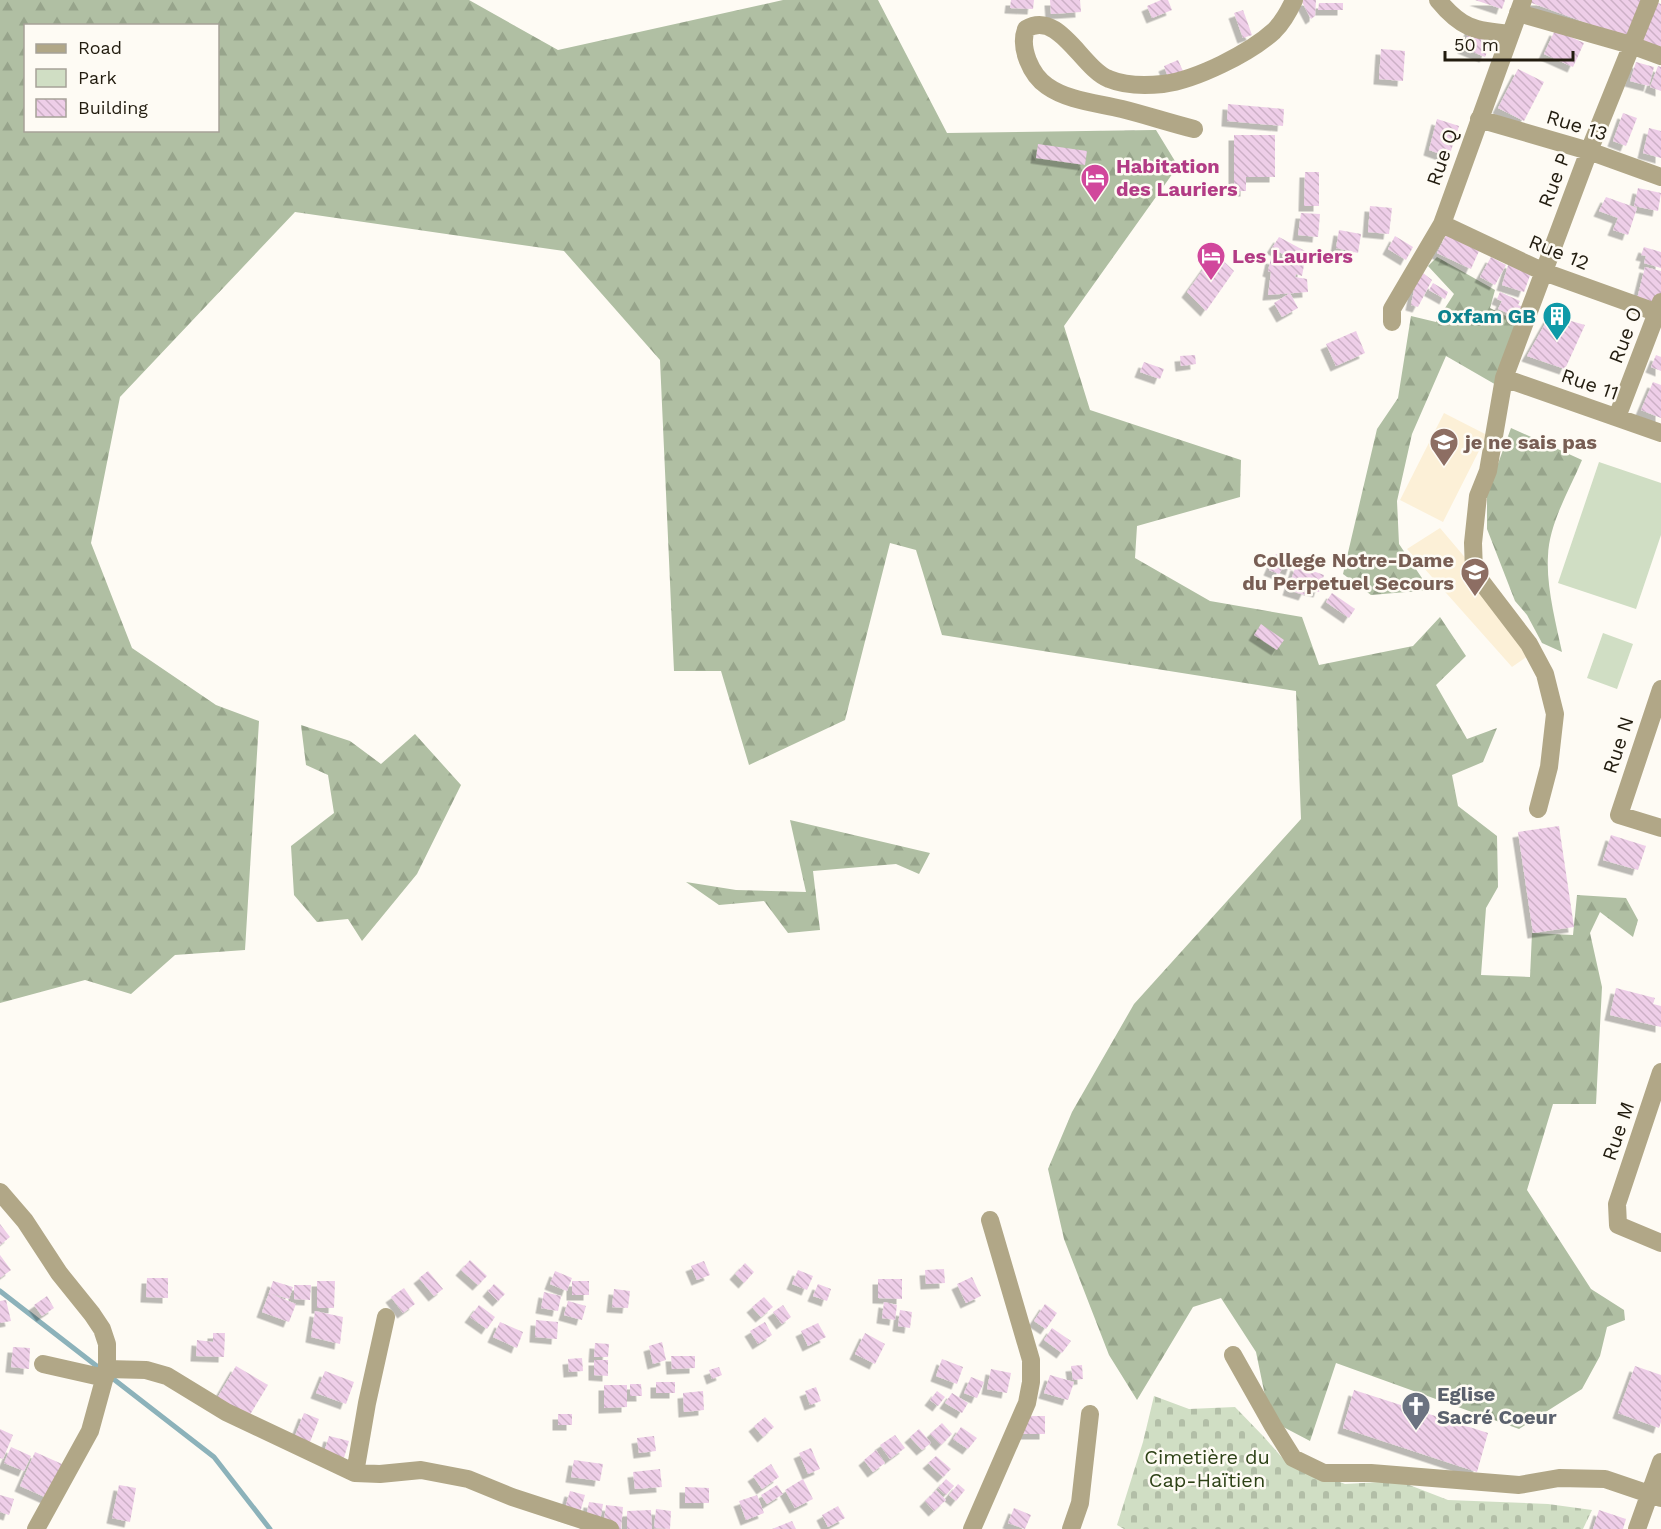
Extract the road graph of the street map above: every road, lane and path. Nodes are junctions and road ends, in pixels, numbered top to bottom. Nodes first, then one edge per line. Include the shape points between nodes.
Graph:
1 (1294, 0) edge
2 (1437, 0) edge
3 (1650, 0) edge
4 (1521, 7) edge
5 (1510, 34) junction
6 (1631, 45) junction
7 (1661, 56) edge
8 (1479, 119) junction
9 (1194, 129) dead end
10 (1589, 151) junction
11 (1661, 177) edge
12 (1442, 224) junction
13 (1544, 272) junction
14 (1660, 310) edge
15 (1392, 322) dead end
16 (1504, 378) junction
17 (1617, 417) junction
18 (1661, 434) edge
19 (1659, 699) edge
20 (1538, 809) dead end
21 (1661, 828) edge
22 (1661, 1072) edge
23 (1655, 1111) edge
24 (0, 1192) edge
25 (990, 1220) dead end
26 (1661, 1243) edge
27 (386, 1317) dead end
28 (1233, 1355) dead end
29 (44, 1364) dead end
30 (106, 1373) junction
31 (1090, 1414) dead end
32 (1661, 1462) edge
33 (355, 1473) junction
34 (1655, 1496) edge
35 (36, 1529) edge
36 (610, 1529) edge
37 (972, 1529) edge
38 (1071, 1529) edge
39 (1636, 1529) edge

1 - 9 street via 1287,15 1262,40 1220,64 1165,84 1128,84 1109,79 1095,73 1053,28 1037,25 1026,29 1027,56 1033,71 1047,86 1070,97
2 - 5 street via 1469,28
3 - 6 street, Rue P
4 - 5 street, Rue Q
4 - 6 street
5 - 8 street, Rue Q
6 - 7 street
6 - 10 street, Rue P
8 - 10 street, Rue 13
8 - 12 street, Rue Q
10 - 11 street, Rue 13
10 - 13 street, Rue P
12 - 13 street, Rue 12
12 - 15 street, Rue Q via 1392,309
13 - 14 street, Rue 12
13 - 16 street, Rue P
14 - 17 street, Rue O
16 - 17 street, Rue 11
16 - 20 street, Rue P via 1488,471 1478,496 1474,572 1529,644 1545,674 1555,714 1549,767
17 - 18 street, Rue 11
19 - 21 street, Rue N via 1619,815
22 - 23 street, Rue M
23 - 26 street, Rue M via 1617,1204 1618,1225
24 - 30 street via 102,1329 107,1344
25 - 37 street via 1031,1360 1031,1382 1028,1403
27 - 33 street
28 - 34 street via 1293,1458 1324,1473 1519,1485 1559,1478 1605,1479
29 - 30 street
30 - 33 street via 146,1370 167,1376 226,1412
30 - 35 street via 90,1431
31 - 38 street via 1080,1503
32 - 34 street
33 - 36 street via 422,1470 468,1479
34 - 39 street

